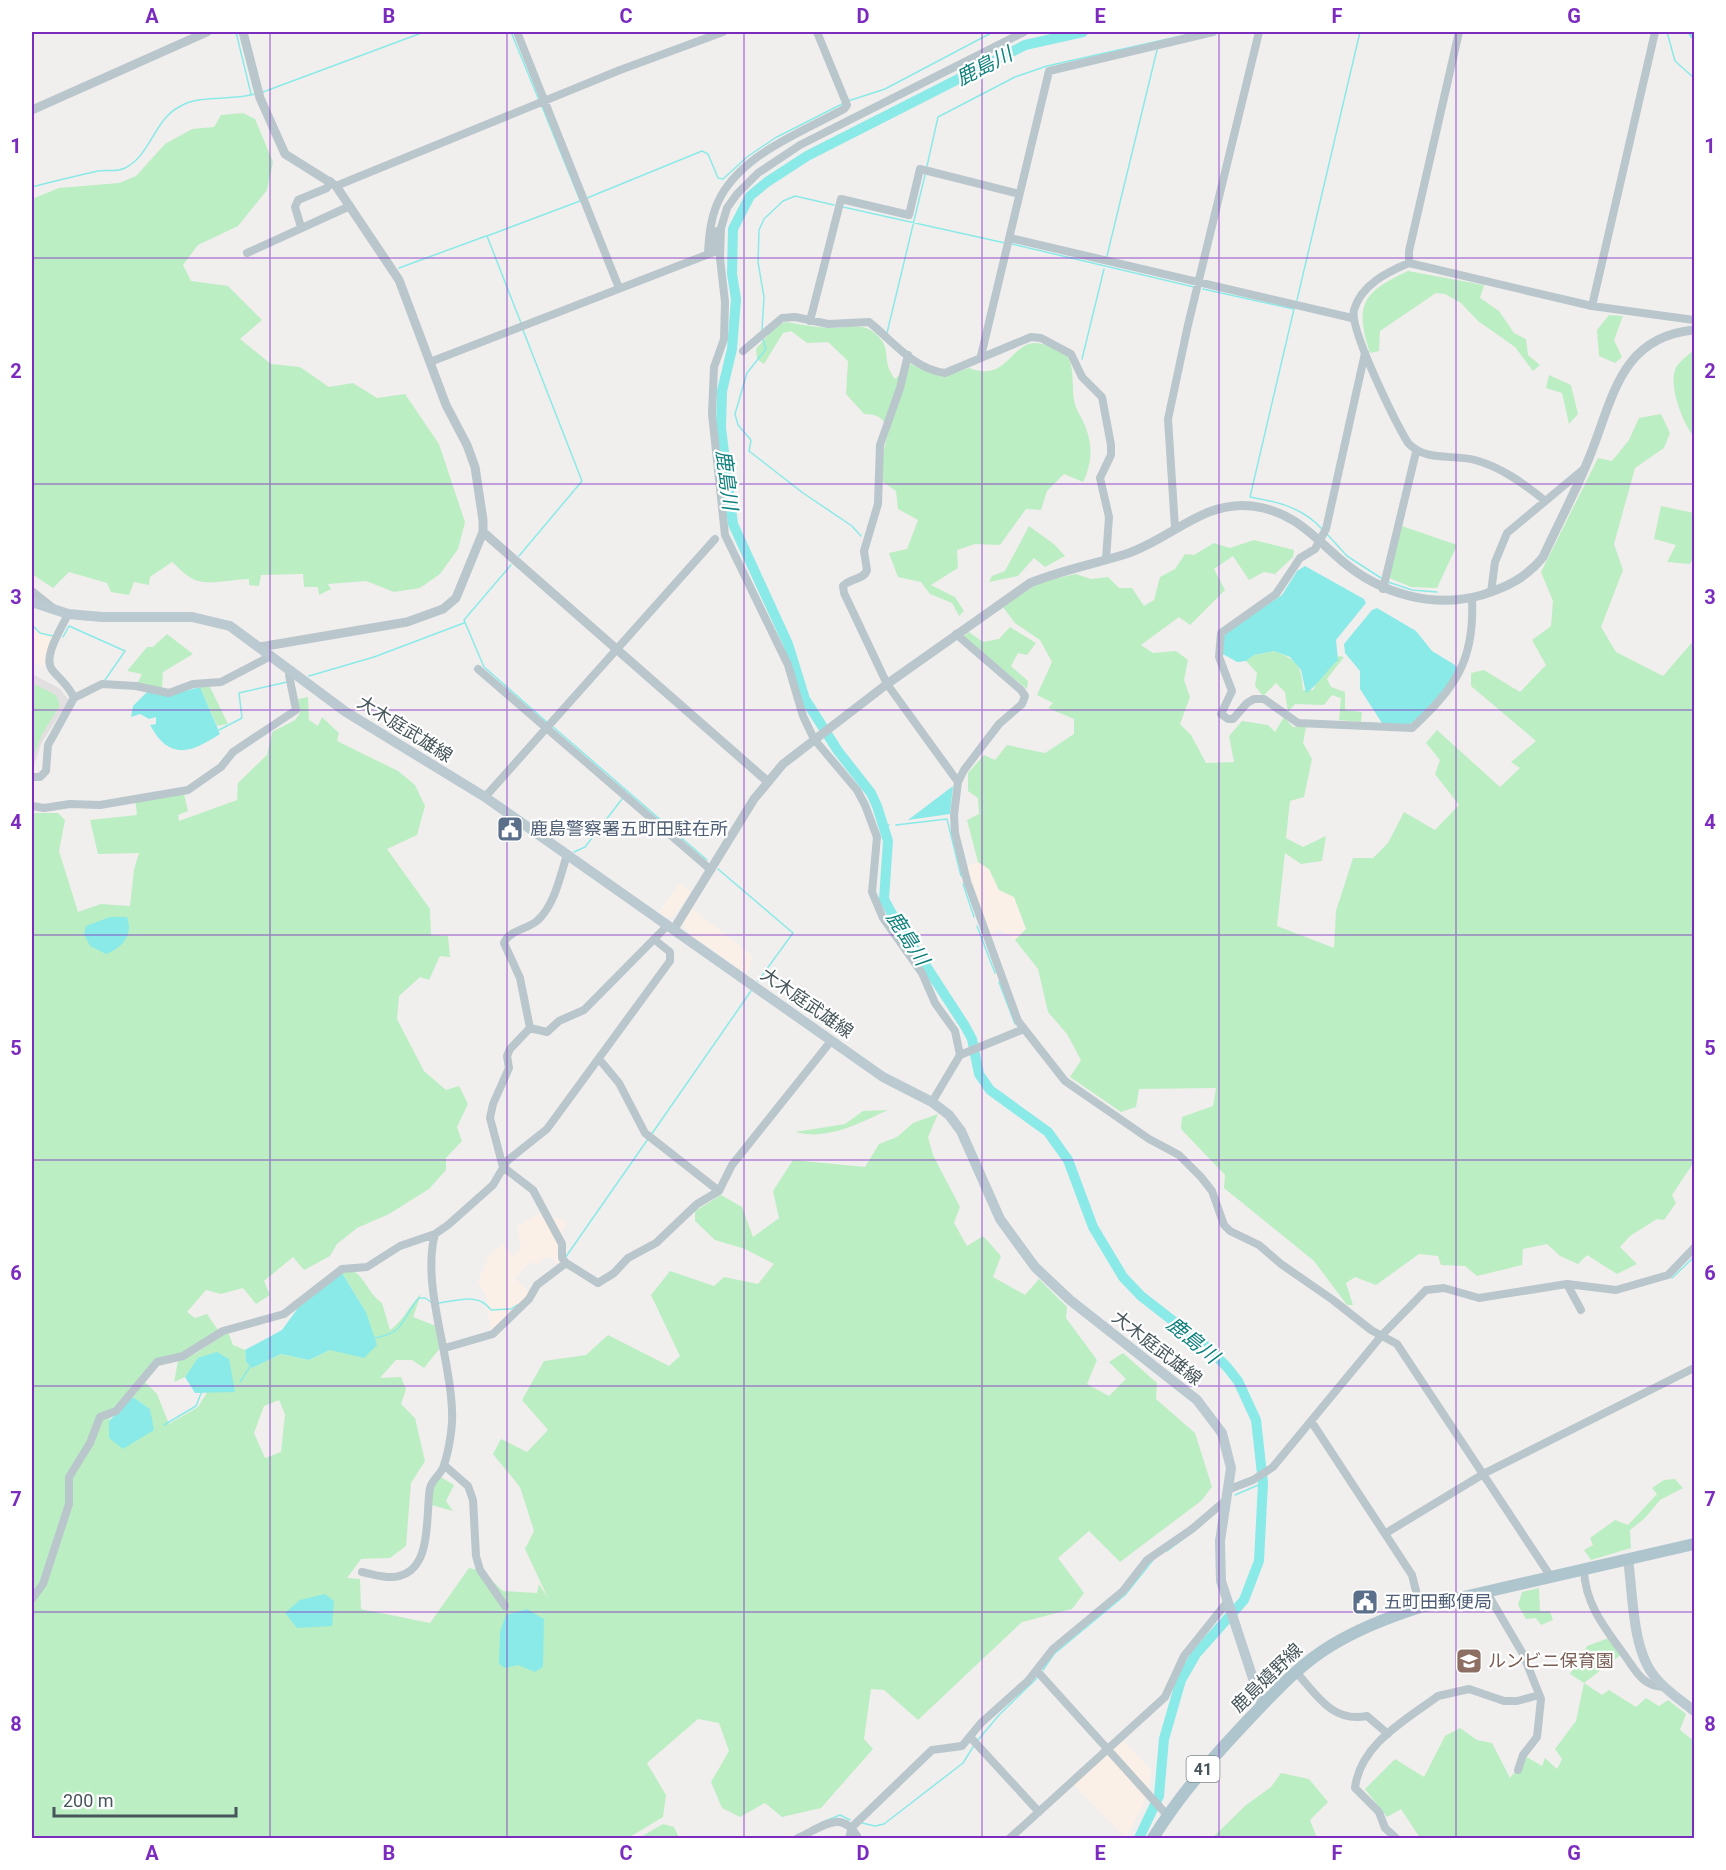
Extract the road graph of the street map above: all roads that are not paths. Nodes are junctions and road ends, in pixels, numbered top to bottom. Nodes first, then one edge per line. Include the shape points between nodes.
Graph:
1 (207, 32) edge
2 (243, 32) edge
3 (517, 32) edge
4 (723, 32) edge
5 (817, 32) edge
6 (1024, 32) edge
7 (1213, 32) edge
8 (1259, 32) edge
9 (1460, 32) edge
10 (1655, 32) edge
11 (541, 102) junction
12 (32, 110) edge
13 (333, 183) junction
14 (1019, 194) junction
15 (350, 206) junction
16 (301, 227) junction
17 (721, 228) junction
18 (1010, 238) junction
19 (247, 253) dead end
20 (708, 254) junction
21 (1409, 263) junction
22 (1199, 282) junction
23 (620, 288) junction
24 (1592, 306) junction
25 (1352, 318) junction
26 (1695, 320) edge
27 (810, 321) junction
28 (1695, 330) edge
29 (743, 351) dead end
30 (1365, 353) junction
31 (908, 355) junction
32 (981, 356) junction
33 (430, 362) junction
34 (1416, 452) junction
35 (1585, 468) junction
36 (1544, 500) junction
37 (1175, 528) junction
38 (483, 532) junction
39 (716, 539) dead end
40 (1321, 541) junction
41 (1106, 559) junction
42 (1383, 589) junction
43 (32, 591) edge
44 (1491, 592) junction
45 (1472, 598) junction
46 (32, 602) edge
47 (55, 610) junction
48 (68, 614) junction
49 (956, 634) junction
50 (260, 647) junction
51 (617, 650) junction
52 (271, 656) junction
53 (478, 669) dead end
54 (291, 670) junction
55 (887, 684) junction
56 (74, 698) junction
57 (546, 729) junction
58 (814, 739) junction
59 (32, 777) edge
60 (767, 781) junction
61 (958, 782) junction
62 (485, 797) junction
63 (32, 806) edge
64 (567, 855) junction
65 (711, 870) junction
66 (671, 927) junction
67 (655, 940) junction
68 (530, 1028) junction
69 (1024, 1029) junction
70 (831, 1041) junction
71 (961, 1054) junction
72 (599, 1059) junction
73 (932, 1102) junction
74 (502, 1167) junction
75 (719, 1191) junction
76 (435, 1234) junction
77 (1695, 1248) edge
78 (566, 1263) junction
79 (1567, 1284) junction
80 (1581, 1310) dead end
81 (1382, 1335) junction
82 (445, 1348) junction
83 (1695, 1368) edge
84 (1311, 1421) junction
85 (444, 1465) junction
86 (1485, 1473) junction
87 (1226, 1495) junction
88 (1386, 1533) junction
89 (1695, 1544) edge
90 (1628, 1559) junction
91 (1584, 1570) junction
92 (362, 1572) dead end
93 (1551, 1576) junction
94 (1486, 1592) junction
95 (32, 1599) edge
96 (1228, 1601) junction
97 (505, 1606) dead end
98 (1420, 1607) junction
99 (1037, 1671) junction
100 (1296, 1672) junction
101 (1664, 1687) junction
102 (1539, 1695) junction
103 (1262, 1706) junction
104 (1695, 1710) edge
105 (1388, 1734) junction
106 (971, 1738) junction
107 (1107, 1751) junction
108 (1518, 1770) dead end
109 (1039, 1812) junction
110 (1163, 1813) junction
111 (852, 1827) junction
112 (798, 1839) edge
113 (849, 1839) edge
114 (858, 1839) edge
115 (1010, 1839) edge
116 (1153, 1839) edge
117 (1396, 1839) edge

1 - 12 street
2 - 13 street via 258,93 285,154
3 - 11 street
4 - 11 street
5 - 20 street via 846,101 844,110 771,148 731,181 720,196 710,224
6 - 17 street via 800,145 758,173 737,194 727,208
7 - 14 street via 1049,72
8 - 22 street
9 - 21 street
10 - 24 street
11 - 13 street
11 - 23 street
13 - 15 street
13 - 16 street via 298,200 295,207
14 - 18 street
14 - 27 street via 920,169 909,215 841,199
15 - 16 street
15 - 33 street via 399,280
16 - 19 street
17 - 20 street via 716,232 714,252
17 - 58 street via 724,339 714,367 712,414 725,535 788,665
18 - 22 street
18 - 32 street
20 - 23 street
21 - 24 street
21 - 25 street via 1365,289
22 - 25 street
22 - 37 street via 1168,419
23 - 33 street
24 - 26 street
25 - 30 street
27 - 29 street via 782,318
27 - 31 street via 869,322
28 - 35 street via 1661,338 1627,365 1612,391
30 - 34 street via 1403,434
30 - 40 street
31 - 32 street via 933,372 945,373
31 - 55 street via 880,445 878,504 864,551 867,570 843,586
32 - 41 street via 1031,337 1041,338 1071,354 1082,377 1102,397 1111,445 1111,455 1100,478 1109,517
33 - 38 street via 475,467
34 - 36 street via 1492,466 1514,476
34 - 42 street
35 - 36 street
35 - 44 street via 1543,557 1518,581
36 - 44 street via 1501,543
37 - 40 street via 1226,506 1252,506 1292,517
37 - 41 street via 1127,554
38 - 50 street via 456,598 442,609 407,622
38 - 51 street
39 - 51 street
40 - 42 street
40 - 45 street via 1316,549 1300,558 1276,594 1221,633 1219,657 1232,686 1221,714 1228,719 1233,719 1254,699 1264,699 1298,723 1412,728 1459,677 1468,652
41 - 49 street via 1030,583
42 - 45 street via 1445,601
43 - 47 street
44 - 45 street
46 - 47 main road, 大木庭武雄線
47 - 48 main road, 大木庭武雄線
48 - 50 main road, 大木庭武雄線 via 210,620 230,626
48 - 56 street via 48,659 50,668
49 - 55 street
49 - 61 street via 1025,696 1022,704 999,724
50 - 52 main road, 大木庭武雄線
51 - 57 street
51 - 60 street
52 - 54 main road, 大木庭武雄線
52 - 56 street via 221,682 193,684 170,693 102,684
53 - 57 street
54 - 62 main road, 大木庭武雄線 via 375,731
54 - 63 street via 296,710 233,752 221,767 188,790 100,805
55 - 58 street
55 - 61 street
56 - 59 street via 48,746 46,771 40,777
57 - 62 street
57 - 65 street
58 - 60 street
58 - 71 street via 865,805 877,837 872,892 883,918 922,973 935,1003 955,1031
60 - 65 street
61 - 69 street via 955,833 967,881 996,966
62 - 64 main road, 大木庭武雄線
64 - 66 main road, 大木庭武雄線
64 - 68 street via 547,909 533,924 509,936 504,943 520,978
65 - 66 street
66 - 67 street
66 - 70 main road, 大木庭武雄線
67 - 68 street via 584,1010 559,1021 547,1032
67 - 72 street via 670,952 670,961
68 - 74 street via 510,1049 508,1068 490,1118
69 - 71 street
69 - 81 street via 1065,1081 1179,1155 1212,1191 1224,1225 1230,1231 1259,1245
70 - 73 main road, 大木庭武雄線 via 884,1077
70 - 75 street via 732,1166
71 - 73 street
72 - 74 street via 547,1129
72 - 75 street via 619,1083 650,1137
73 - 87 main road, 大木庭武雄線 via 950,1115 961,1131 1000,1219 1035,1268 1197,1400 1213,1418 1228,1450 1231,1468
74 - 76 street via 493,1185
74 - 78 street via 533,1190 562,1244
75 - 78 street via 697,1204 656,1243 628,1258 604,1281 594,1282
76 - 82 street via 433,1284
76 - 95 street via 400,1246 367,1267 342,1269 284,1314 223,1330 197,1349 150,1368 116,1411 100,1417 90,1443 73,1467 69,1504 43,1584
77 - 79 street via 1668,1275 1638,1285 1616,1290
78 - 82 street via 537,1285 529,1299 493,1334
79 - 80 street
79 - 81 street via 1479,1298 1432,1288
81 - 84 street
81 - 86 street via 1393,1339 1405,1354
82 - 85 street via 453,1413
83 - 86 street
84 - 87 street via 1265,1473
84 - 88 street
85 - 92 street via 430,1488 428,1533 417,1562 405,1574 393,1577
85 - 97 street via 468,1486 480,1570
86 - 88 street
86 - 93 street
87 - 96 main road, 大木庭武雄線 via 1219,1560
87 - 99 street via 1192,1529 1147,1560 1123,1591 1053,1649
88 - 98 street via 1412,1575
89 - 90 main road, 鹿島嬉野線 / 41
90 - 91 main road, 鹿島嬉野線 / 41
90 - 101 main road via 1640,1649 1645,1664
91 - 93 main road, 鹿島嬉野線 / 41
91 - 101 street via 1584,1582 1600,1623 1640,1678
93 - 94 main road, 鹿島嬉野線 / 41
94 - 98 main road, 鹿島嬉野線 / 41
94 - 102 street via 1523,1654
96 - 103 main road, 大木庭武雄線
96 - 107 street via 1184,1656 1165,1697
98 - 100 main road, 鹿島嬉野線 / 41 via 1362,1628
99 - 106 street via 981,1723
99 - 107 street
100 - 103 main road, 鹿島嬉野線 / 41
100 - 105 street via 1331,1712 1354,1719 1367,1716
101 - 104 main road
102 - 105 street via 1510,1701 1469,1689 1447,1692
102 - 108 street via 1537,1737 1523,1755
103 - 110 main road, 鹿島嬉野線 / 41
105 - 117 street via 1369,1751 1355,1788 1379,1812 1385,1828
106 - 109 street
106 - 111 street via 962,1746 932,1750
107 - 109 street
107 - 110 street
109 - 115 street
110 - 116 main road, 鹿島嬉野線 / 41
111 - 112 street via 834,1821
111 - 113 street
111 - 114 street

